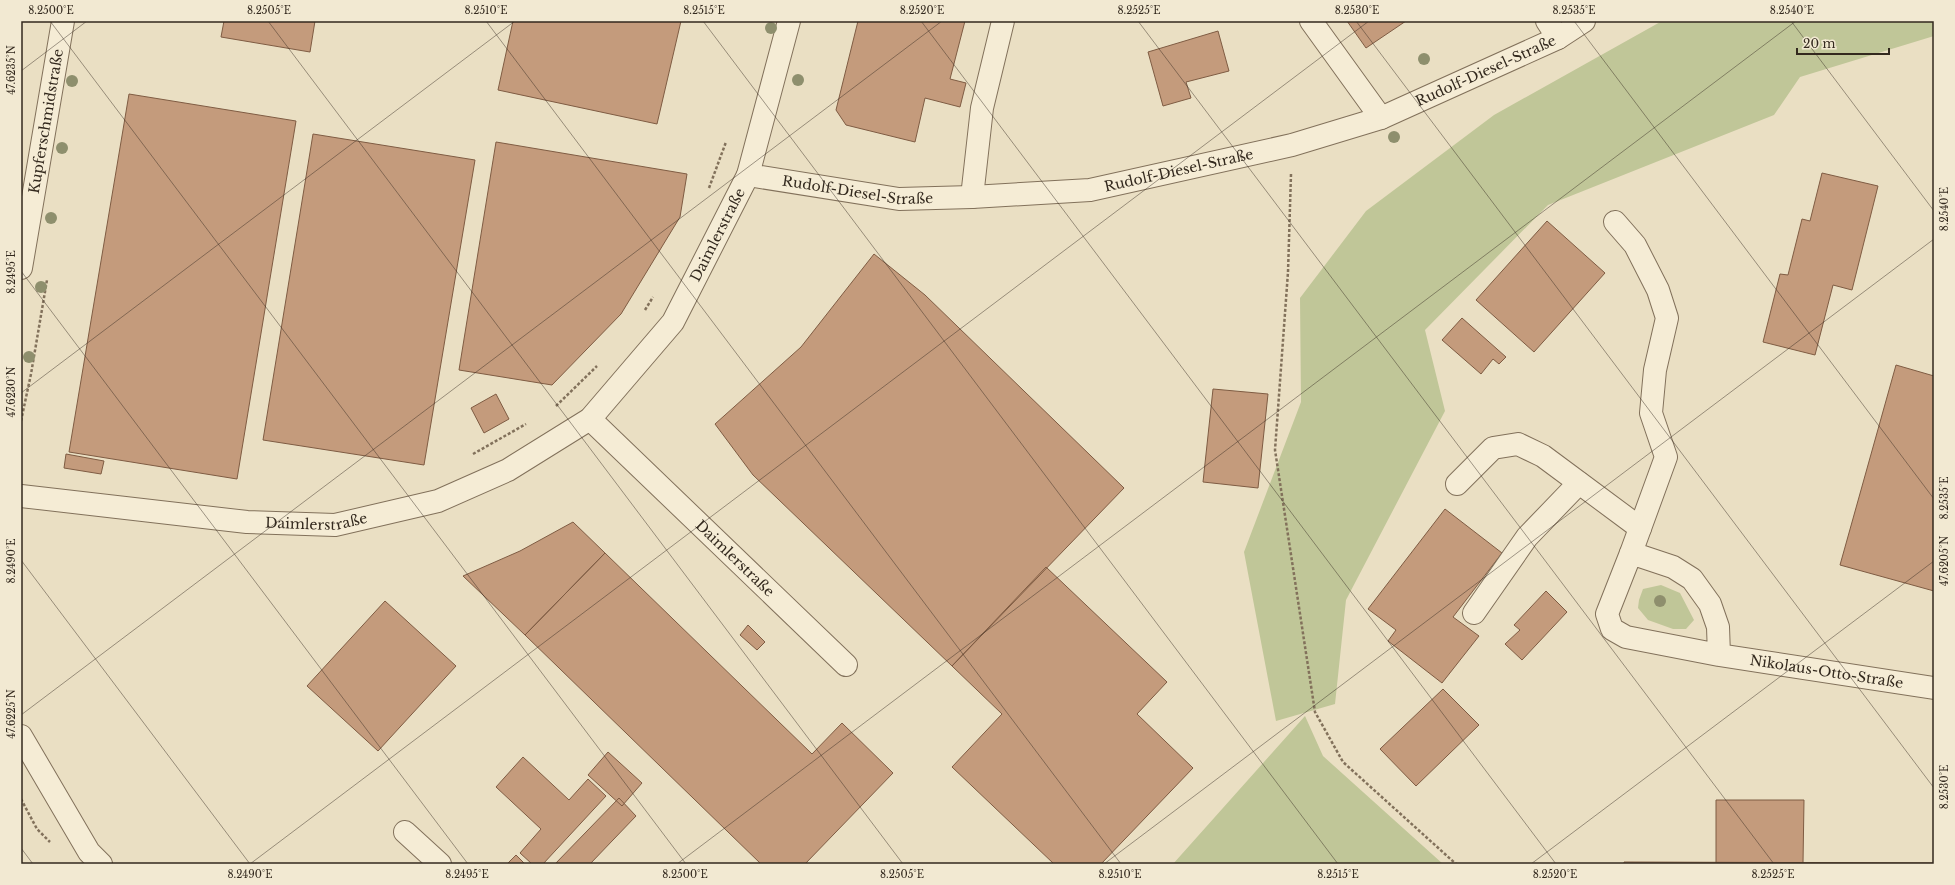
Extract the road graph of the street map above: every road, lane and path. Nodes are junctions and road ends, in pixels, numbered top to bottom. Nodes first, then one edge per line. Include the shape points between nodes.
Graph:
1 (63, 21) edge
2 (789, 21) edge
3 (1003, 21) edge
4 (1311, 21) edge
5 (1584, 21) edge
6 (1553, 29) edge
7 (1380, 118) junction
8 (727, 141) dead end
9 (1292, 145) junction
10 (748, 176) junction
11 (708, 190) dead end
12 (972, 197) junction
13 (1615, 222) dead end
14 (21, 268) edge
15 (656, 291) dead end
16 (644, 311) dead end
17 (598, 365) dead end
18 (552, 410) dead end
19 (590, 419) junction
20 (532, 421) dead end
21 (471, 454) dead end
22 (1579, 483) junction
23 (1457, 484) dead end
24 (21, 496) edge
25 (1640, 528) junction
26 (1631, 553) junction
27 (1474, 613) dead end
28 (1720, 655) junction
29 (846, 665) dead end
30 (1934, 688) edge
31 (21, 736) edge
32 (21, 798) edge
33 (405, 832) dead end
34 (51, 844) dead end
35 (101, 864) edge
36 (440, 864) edge
37 (1456, 864) edge

1 - 14 street, Kupferschmidstraße
2 - 10 street, Daimlerstraße
3 - 12 street via 982,108
4 - 7 street
5 - 6 street, Rudolf-Diesel-Straße
6 - 7 street, Rudolf-Diesel-Straße
7 - 9 street, Rudolf-Diesel-Straße
8 - 11 path
9 - 12 street, Rudolf-Diesel-Straße via 1090,190
9 - 37 path via 1288,272 1275,450 1315,712 1343,762
10 - 12 street, Rudolf-Diesel-Straße via 899,199
10 - 19 street, Daimlerstraße via 673,322
13 - 25 street, Nikolaus-Otto-Straße via 1635,245 1658,290 1667,318 1655,370 1650,413 1666,457
15 - 16 path
17 - 18 path
19 - 24 street, Daimlerstraße via 508,470 438,501 335,524 248,522
19 - 29 street, Daimlerstraße
20 - 21 path
22 - 23 street via 1543,456 1518,444 1493,448
22 - 25 street
22 - 27 street via 1527,537
25 - 26 street, Nikolaus-Otto-Straße
26 - 28 street via 1673,567 1692,579 1710,604 1718,627
26 - 28 street, Nikolaus-Otto-Straße via 1607,614 1612,629 1626,637
28 - 30 street, Nikolaus-Otto-Straße
31 - 35 street via 88,852
32 - 34 path via 37,829
33 - 36 street

